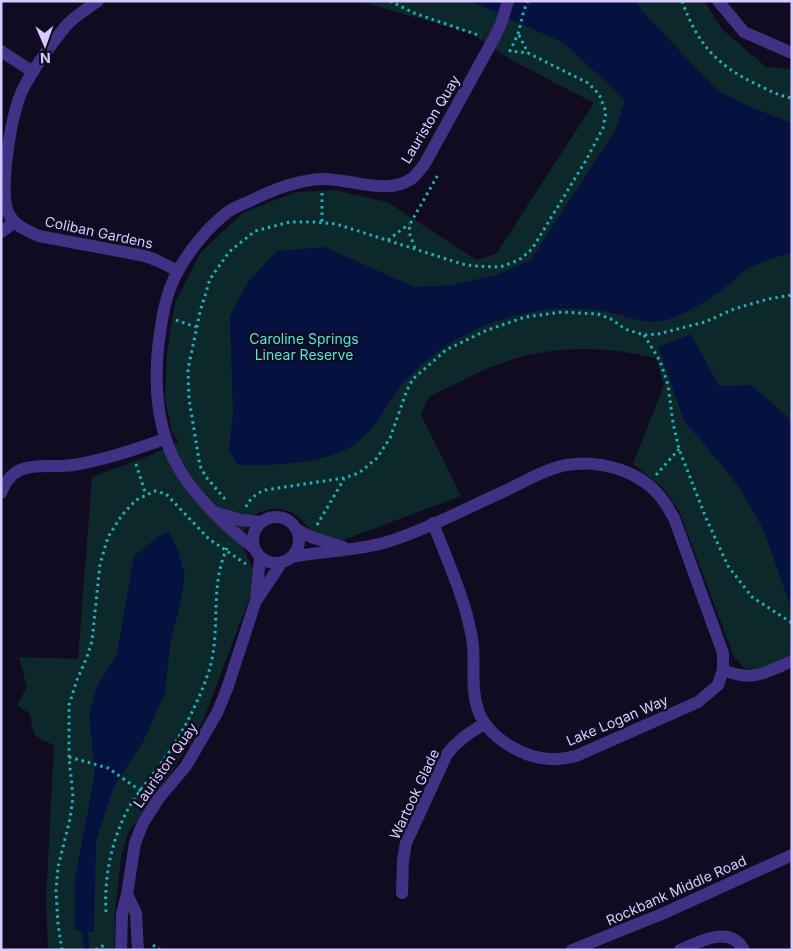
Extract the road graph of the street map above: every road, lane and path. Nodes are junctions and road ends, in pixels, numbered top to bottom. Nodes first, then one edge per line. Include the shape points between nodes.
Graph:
1 (98, 1) edge
2 (390, 1) edge
3 (508, 1) edge
4 (528, 1) edge
5 (682, 1) edge
6 (718, 1) edge
7 (518, 34) junction
8 (493, 40) junction
9 (1, 52) edge
10 (528, 53) junction
11 (792, 53) edge
12 (33, 72) junction
13 (792, 98) edge
14 (424, 165) junction
15 (322, 179) junction
16 (15, 222) junction
17 (322, 222) junction
18 (410, 224) junction
19 (1, 232) edge
20 (388, 240) junction
21 (415, 249) junction
22 (178, 271) junction
23 (792, 295) edge
24 (644, 335) junction
25 (413, 378) dead end
26 (166, 439) junction
27 (132, 450) junction
28 (679, 450) junction
29 (5, 476) edge
30 (647, 484) junction
31 (1, 493) edge
32 (146, 495) junction
33 (229, 504) dead end
34 (237, 506) dead end
35 (246, 508) dead end
36 (214, 512) junction
37 (262, 522) junction
38 (433, 523) junction
39 (296, 529) junction
40 (348, 549) junction
41 (257, 553) junction
42 (287, 560) junction
43 (259, 571) junction
44 (256, 600) junction
45 (792, 623) edge
46 (792, 661) edge
47 (723, 670) junction
48 (484, 724) junction
49 (69, 757) junction
50 (141, 791) dead end
51 (792, 855) edge
52 (402, 893) dead end
53 (127, 894) junction
54 (62, 950) edge
55 (121, 950) edge
56 (138, 950) edge
57 (572, 950) edge
58 (680, 950) edge
59 (744, 950) edge

1 - 12 street via 66,25
2 - 8 path via 414,13
3 - 8 street, Lauriston Quay
4 - 7 path
5 - 13 path via 695,33 715,59 745,79
6 - 11 street via 744,32
7 - 10 path
7 - 10 path via 510,51
8 - 14 street, Lauriston Quay
9 - 12 street
10 - 21 path via 588,83 599,94 606,112 603,128 585,162 532,249 519,260 500,267 474,266
12 - 16 street via 23,89 7,146 4,199
14 - 15 street, Lauriston Quay via 411,180 393,186
14 - 18 path via 440,171
15 - 17 path
15 - 22 street, Lauriston Quay via 279,186 230,210 201,238
16 - 19 street
16 - 22 street, Coliban Gardens via 22,229 39,236 145,256
17 - 20 path
17 - 33 path via 290,222 255,231 229,252 210,279 188,370 189,399 200,466
18 - 20 path
18 - 21 path
20 - 21 path
22 - 26 street, Lauriston Quay via 169,292 157,355 156,386
23 - 24 path via 734,309 681,329
24 - 25 path via 598,314 562,312 525,317 446,350
24 - 28 path via 660,361 668,385
26 - 27 street
26 - 36 street, Lauriston Quay via 180,469
27 - 29 street via 74,465 30,467
27 - 32 path
28 - 30 path
28 - 45 path via 728,566 752,596
29 - 31 street
30 - 38 street via 627,472 601,465 564,465
30 - 47 street via 662,498 674,518 723,653
32 - 43 path via 155,491 166,494 209,539
32 - 49 path via 136,500 122,516 105,546 100,564 92,642 69,705
34 - 35 path
36 - 37 street
36 - 41 street, Lauriston Quay
37 - 39 street via 269,518 284,519
37 - 41 street via 254,534
38 - 40 street via 383,544
38 - 48 street, Lake Logan Way via 464,604 472,639 474,694
39 - 40 street
39 - 42 street via 298,544
40 - 42 street
41 - 42 street via 274,563
41 - 43 street, Lauriston Quay
42 - 44 street, Lauriston Quay
43 - 44 street, Lauriston Quay
44 - 53 street, Lauriston Quay via 217,713 186,766 143,823 135,843
46 - 47 street via 760,675 744,677
47 - 48 street, Lake Logan Way via 718,684 698,702 576,756 556,760 530,756 506,745
48 - 52 street, Wartook Glade via 465,735 448,754 406,843
49 - 50 path via 108,768
49 - 54 path via 73,797 56,891
51 - 57 street, Rockbank Middle Road via 662,914
53 - 55 street, Lauriston Quay via 120,924
53 - 56 street via 136,913
58 - 59 street via 715,936 731,938

